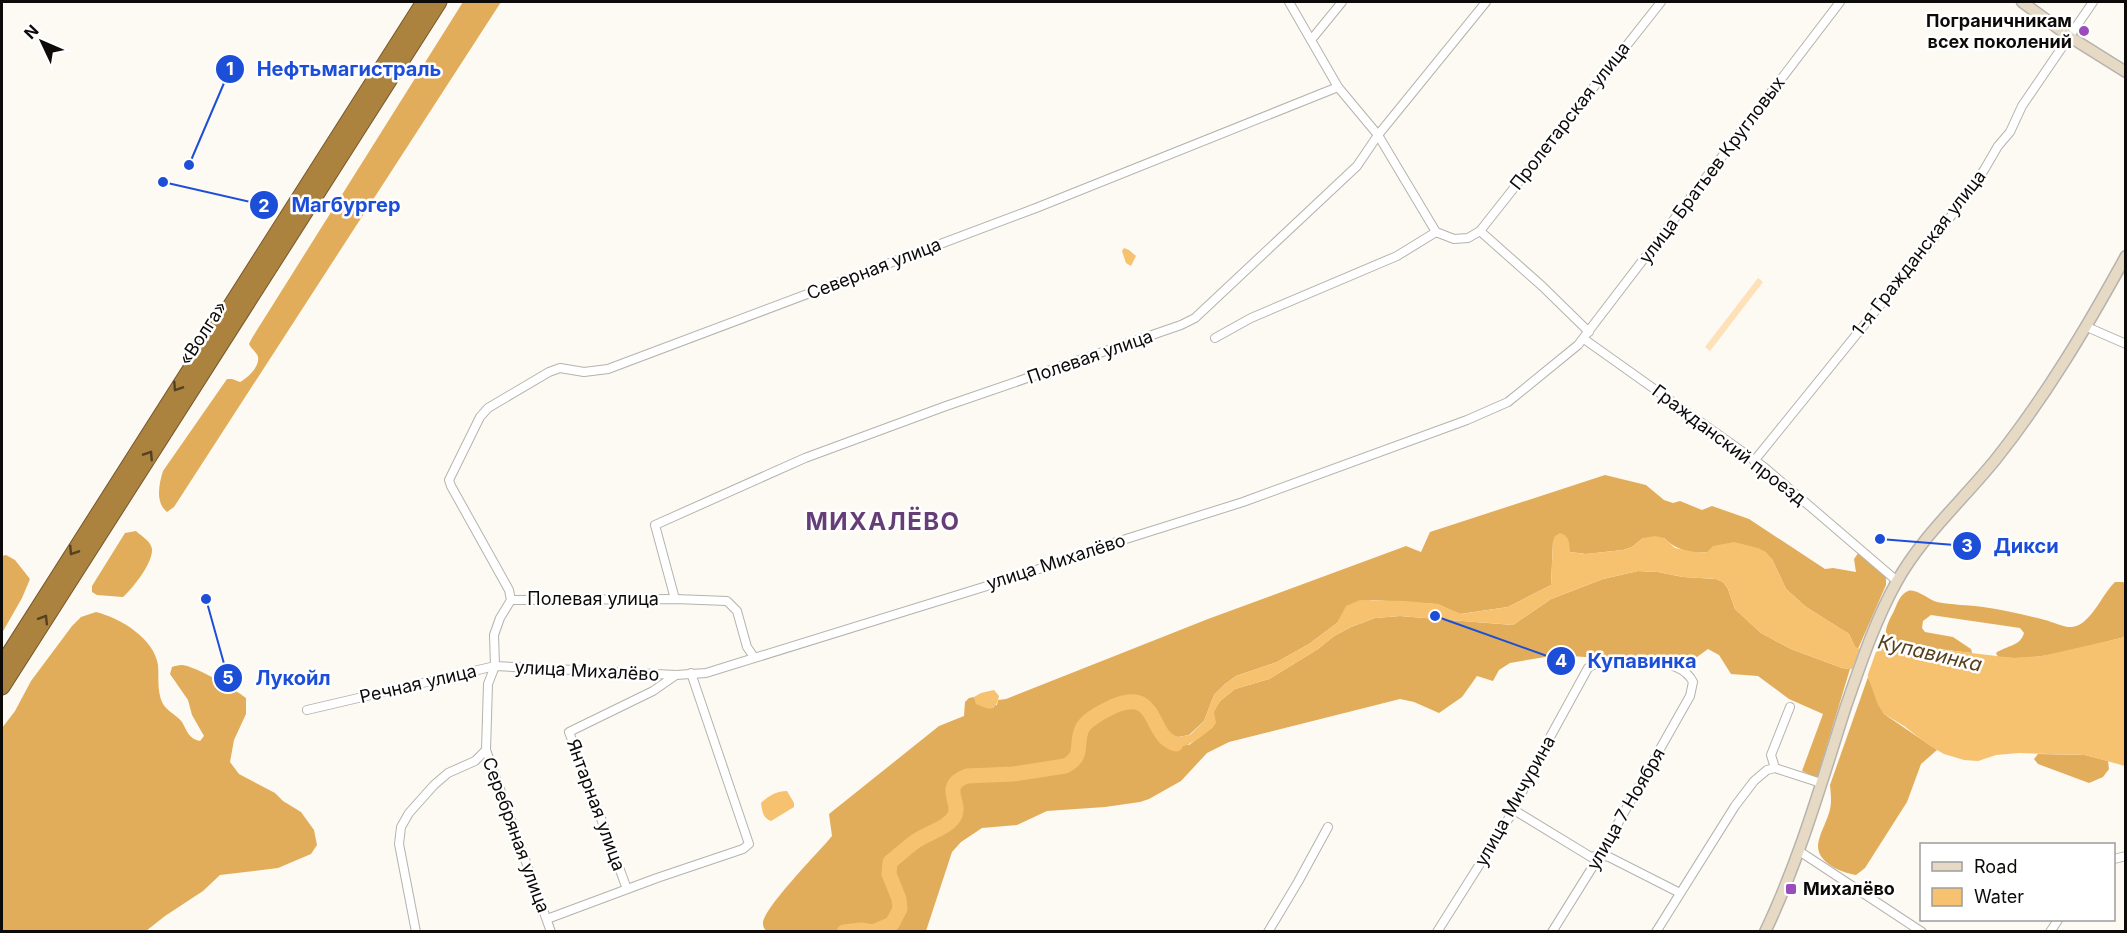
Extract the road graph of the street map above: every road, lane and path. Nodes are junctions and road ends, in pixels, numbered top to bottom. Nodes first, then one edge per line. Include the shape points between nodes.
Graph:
1 (424, 2) edge
2 (439, 2) edge
3 (1289, 2) edge
4 (1342, 2) edge
5 (1486, 2) edge
6 (1661, 2) edge
7 (1840, 2) edge
8 (2022, 2) edge
9 (2093, 2) edge
10 (2070, 37) junction
11 (1311, 40) junction
12 (2126, 72) edge
13 (1338, 87) junction
14 (1378, 135) junction
15 (1480, 231) junction
16 (1436, 232) junction
17 (2126, 256) edge
18 (2087, 327) junction
19 (1586, 336) junction
20 (1215, 338) dead end
21 (2126, 344) edge
22 (1754, 461) junction
23 (1897, 580) junction
24 (675, 599) junction
25 (511, 600) junction
26 (754, 657) junction
27 (2, 665) edge
28 (495, 666) junction
29 (691, 673) junction
30 (676, 675) junction
31 (1693, 682) joint
32 (2, 687) edge
33 (1790, 707) dead end
34 (307, 710) dead end
35 (486, 750) junction
36 (1775, 768) junction
37 (1821, 783) junction
38 (1514, 810) junction
39 (1328, 827) dead end
40 (1799, 851) junction
41 (1600, 855) junction
42 (627, 889) junction
43 (1680, 893) junction
44 (547, 919) junction
45 (416, 932) edge
46 (551, 932) edge
47 (1268, 932) edge
48 (1437, 932) edge
49 (1552, 932) edge
50 (1656, 932) edge
51 (1765, 932) edge
52 (1922, 932) edge

1 -> 27 highway, «Волга»
32 -> 2 highway, «Волга»
3 - 11 street
4 - 11 street
5 - 14 street, Полевая улица
6 - 15 street, Пролетарская улица
7 - 19 street, улица Братьев Кругловых
8 - 10 main road
9 - 10 street, 1-я Гражданская улица
10 - 12 main road
10 - 22 street, 1-я Гражданская улица via 1941,230
11 - 13 street
13 - 14 street
13 - 25 street, Северная улица via 1036,208 608,369 584,372 560,368 549,372 488,408 449,480
14 - 16 street
14 - 24 street, Полевая улица via 1350,173 1201,312 1181,326 816,454 655,525
15 - 16 street via 1468,238 1454,239
15 - 19 street, Гражданский проезд via 1542,286
16 - 20 street via 1397,256 1251,318
17 - 18 main road
18 - 21 street
18 - 23 main road via 2029,415
19 - 22 street, Гражданский проезд
19 - 26 street, улица Михалёво via 1508,402 1467,420 1243,502
22 - 23 street, Гражданский проезд
23 - 37 main road via 1862,658
24 - 25 street, Полевая улица
24 - 26 street, Полевая улица via 727,601 737,611 747,647
25 - 28 street, Серебряная улица via 494,635
26 - 29 street, улица Михалёво via 706,674
28 - 30 street, улица Михалёво
28 - 34 street, Речная улица
28 - 35 street, Серебряная улица via 489,684
29 - 30 street, улица Михалёво
29 - 42 street via 749,844
30 - 42 street, Янтарная улица via 652,692 569,732
31 - 38 street, улица Мичурина via 1684,671 1651,662 1588,668
31 - 41 street, улица 7 Ноября via 1675,725
33 - 36 street via 1771,755
35 - 44 street, Серебряная улица
35 - 45 street via 434,785 401,827 399,844
36 - 37 street
36 - 43 street via 1767,770 1748,789
37 - 40 main road
38 - 41 street via 1591,856
38 - 48 street, улица Мичурина
39 - 47 street
40 - 51 main road
40 - 52 street
41 - 43 street
41 - 49 street, улица 7 Ноября
42 - 44 street
43 - 50 street
44 - 46 street, Серебряная улица

